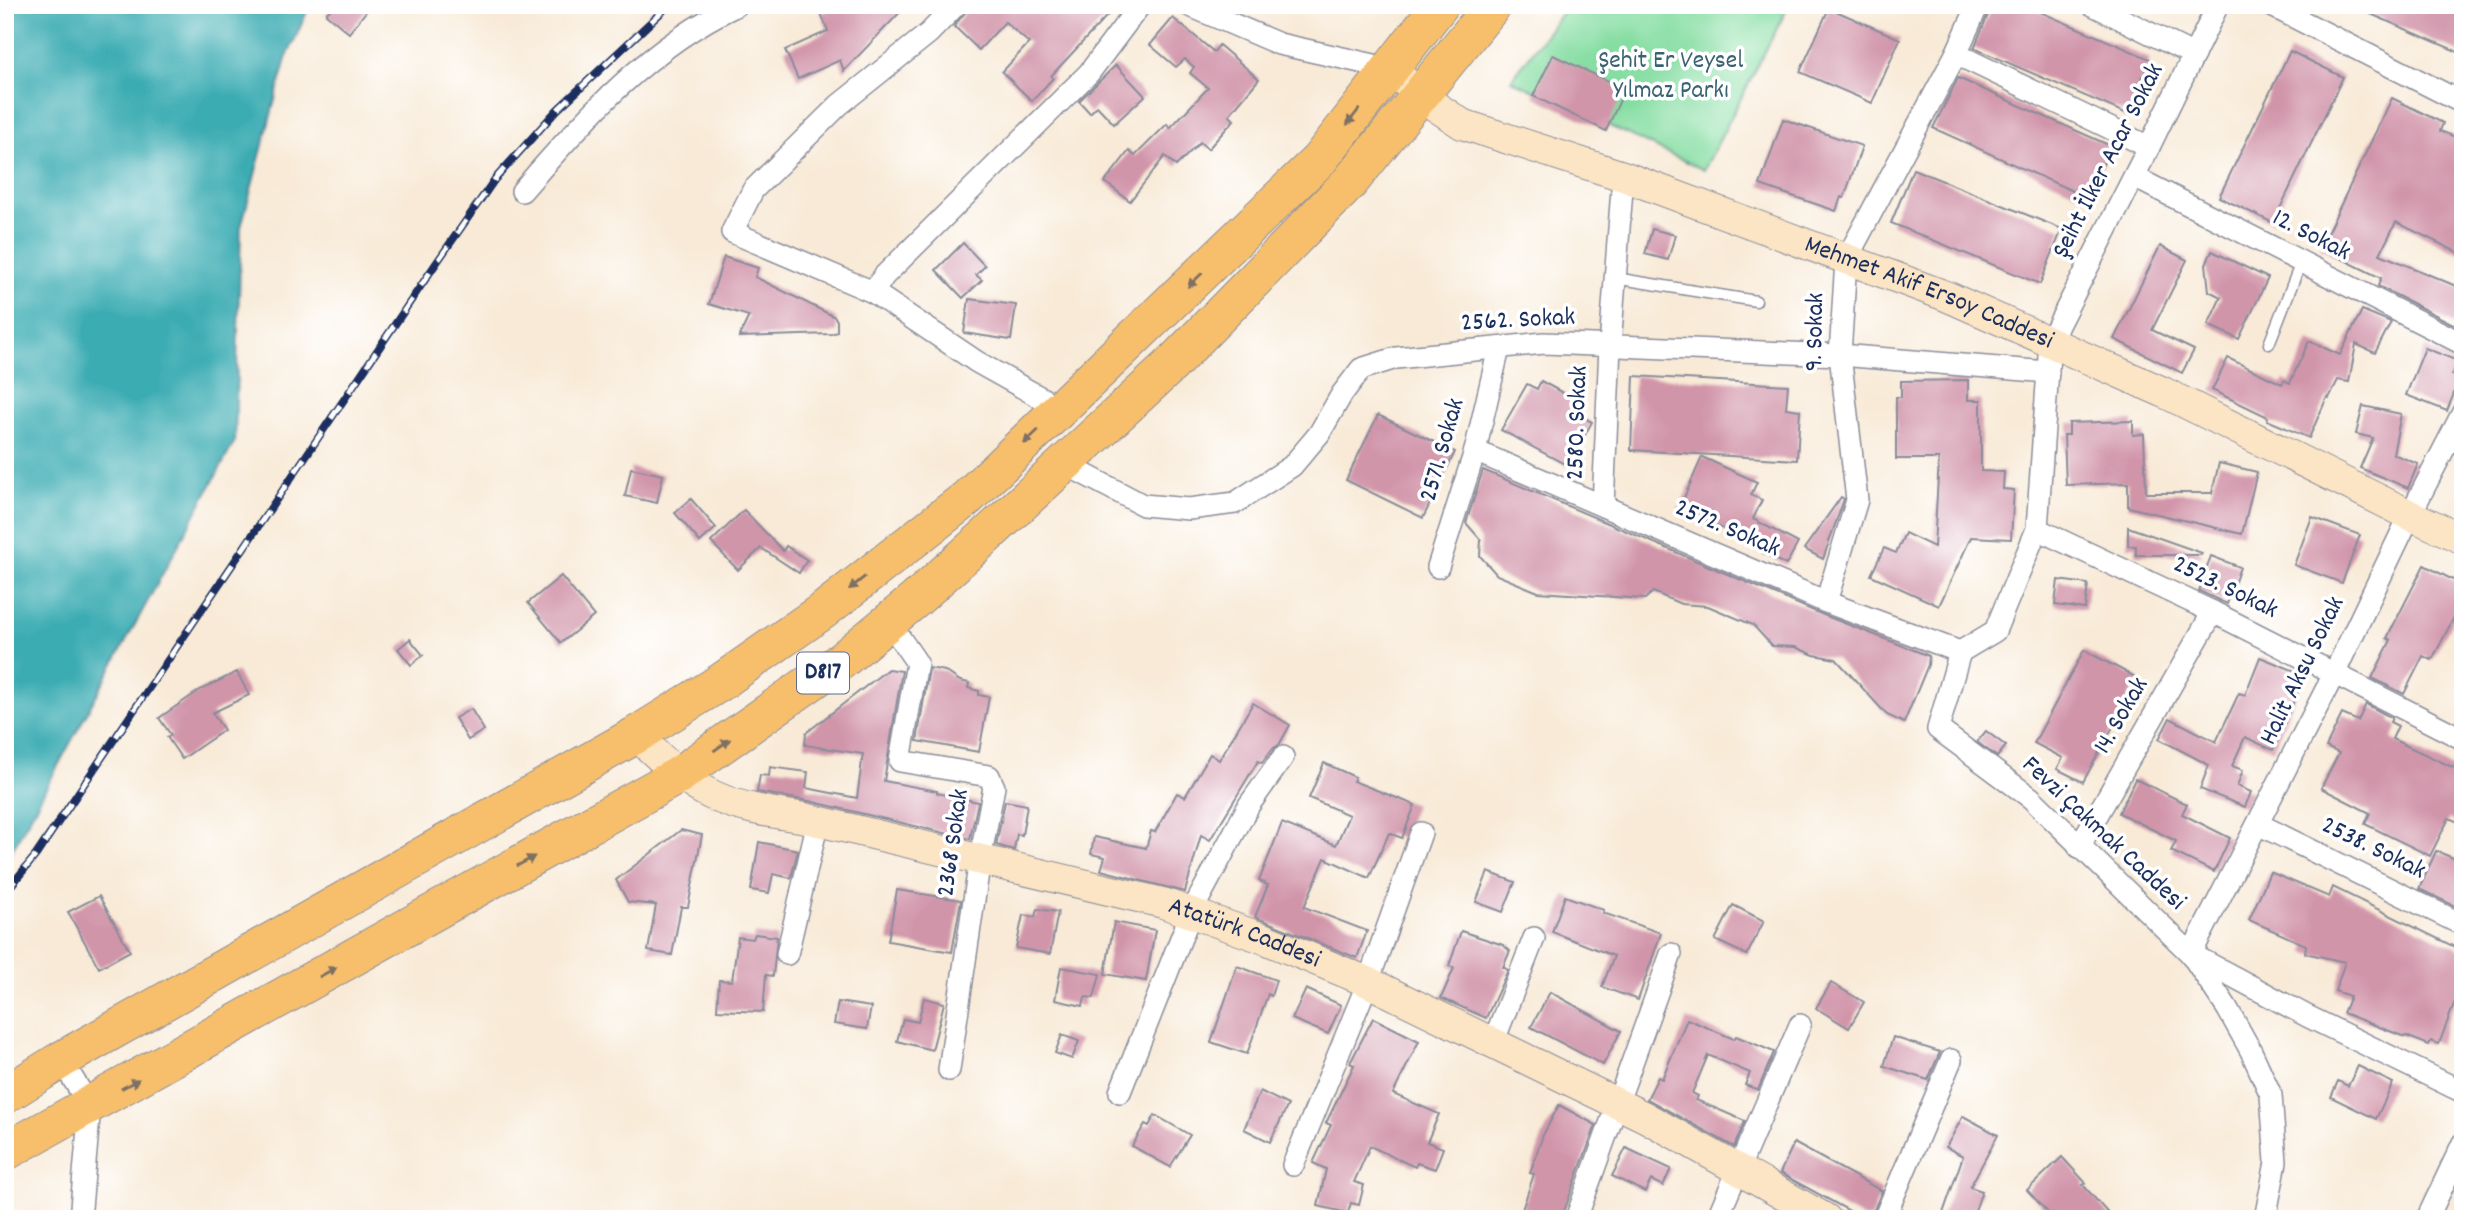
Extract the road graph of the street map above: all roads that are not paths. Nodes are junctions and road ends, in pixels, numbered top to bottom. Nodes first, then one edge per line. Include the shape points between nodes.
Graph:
1 (737, 5) edge
2 (956, 5) edge
3 (1140, 5) edge
4 (1188, 5) edge
5 (1440, 5) edge
6 (1493, 5) edge
7 (1978, 5) edge
8 (2093, 5) edge
9 (2218, 5) edge
10 (2270, 5) edge
11 (1956, 54) junction
12 (2194, 55) junction
13 (1392, 69) junction
14 (1420, 96) junction
15 (2463, 103) edge
16 (2150, 147) junction
17 (1623, 176) junction
18 (2134, 177) junction
19 (522, 191) dead end
20 (1846, 260) junction
21 (2301, 262) junction
22 (1615, 278) junction
23 (873, 292) junction
24 (1756, 302) dead end
25 (2050, 341) junction
26 (2269, 344) dead end
27 (2463, 344) edge
28 (1610, 346) junction
29 (1499, 348) junction
30 (1840, 355) junction
31 (2048, 372) junction
32 (1061, 409) junction
33 (2463, 412) edge
34 (1475, 451) junction
35 (1065, 464) junction
36 (1603, 506) junction
37 (2410, 515) junction
38 (2037, 529) junction
39 (2463, 539) edge
40 (1437, 567) dead end
41 (1826, 602) junction
42 (2213, 612) junction
43 (889, 622) junction
44 (1960, 652) junction
45 (2334, 674) junction
46 (636, 735) junction
47 (2463, 739) edge
48 (1283, 757) dead end
49 (679, 775) junction
50 (818, 821) junction
51 (2258, 824) junction
52 (1421, 833) dead end
53 (2079, 847) junction
54 (980, 859) junction
55 (1191, 913) junction
56 (2463, 925) edge
57 (1534, 937) dead end
58 (787, 954) dead end
59 (1671, 954) dead end
60 (2191, 954) junction
61 (1368, 982) junction
62 (1800, 1026) dead end
63 (1493, 1043) junction
64 (61, 1060) junction
65 (1951, 1060) dead end
66 (949, 1070) dead end
67 (1120, 1092) dead end
68 (2463, 1092) edge
69 (5, 1095) edge
70 (1618, 1104) junction
71 (90, 1106) junction
72 (2463, 1143) edge
73 (5, 1152) edge
74 (1293, 1165) dead end
75 (1738, 1169) junction
76 (80, 1219) edge
77 (1576, 1219) edge
78 (1717, 1219) edge
79 (1826, 1219) edge
80 (1884, 1219) edge
81 (2265, 1219) edge
82 (2427, 1219) edge

1 - 19 street via 679,40 610,94
2 - 23 street via 929,33 839,105 752,190 732,232
3 - 23 street via 1089,73
4 - 13 street via 1279,44
5 - 13 highway, D817
6 - 14 highway, D817
7 - 11 street, 9. Sokak
8 - 12 street
9 - 12 street, Şeiht İlker Acar Sokak
10 - 15 street
11 - 16 street
11 - 20 street, 9. Sokak
12 - 16 street, Şeiht İlker Acar Sokak
13 - 14 street, Mehmet Akif Ersoy Caddesi
13 -> 32 highway, D817 via 1320,160
14 - 17 street, Mehmet Akif Ersoy Caddesi via 1462,124
14 - 35 highway, D817 via 1341,191 1170,366
16 - 18 street, Şeiht İlker Acar Sokak
17 - 20 street, Mehmet Akif Ersoy Caddesi
17 - 22 street, 2580. Sokak
18 - 21 street, 12. Sokak
18 - 25 street, Şeiht İlker Acar Sokak
20 - 25 street, Mehmet Akif Ersoy Caddesi
20 - 30 street, 9. Sokak
21 - 26 lane
21 - 27 street, 12. Sokak
22 - 24 lane
22 - 28 street, 2580. Sokak
23 - 32 street via 977,362
25 - 31 street
25 - 37 street, Mehmet Akif Ersoy Caddesi
28 - 29 street, 2562. Sokak via 1544,343
28 - 30 street, 2562. Sokak
28 - 36 street, 2580. Sokak
29 - 34 street, 2571. Sokak
29 - 35 street, 2562. Sokak via 1396,358 1361,369 1320,434 1292,466 1235,503 1189,509 1143,505
30 - 31 street, 2562. Sokak
30 - 41 street, 9. Sokak via 1857,500
31 - 38 street
32 -> 46 highway, D817 via 967,498 824,610
33 - 37 street, Halit Aksu Sokak
34 - 36 street, 2572. Sokak
34 - 40 street, 2571. Sokak
35 - 43 highway, D817
36 - 41 street, 2572. Sokak
37 - 39 street, Mehmet Akif Ersoy Caddesi
37 - 45 street, Halit Aksu Sokak
38 - 42 street, 2523. Sokak
38 - 44 street via 1995,631
41 - 44 street, 2572. Sokak
42 - 45 street, 2523. Sokak
42 - 53 street, 14. Sokak
49 -> 43 highway, D817
43 - 54 street, 2368 Sokak via 917,663 901,761 989,776 994,787
44 - 53 street, Fevzi Çakmak Caddesi via 1938,729 2031,798
45 - 47 street, 2523. Sokak
45 - 51 street, Halit Aksu Sokak
46 - 49 street, Atatürk Caddesi
46 - 64 highway, D817
48 - 55 street via 1249,804
49 - 50 street, Atatürk Caddesi via 714,796 753,809
71 -> 49 highway, D817
50 - 54 street, Atatürk Caddesi
50 - 58 street
51 - 56 street, 2538. Sokak
51 - 60 street, Halit Aksu Sokak
52 - 61 street
53 - 60 street, Fevzi Çakmak Caddesi
54 - 55 street, Atatürk Caddesi
54 - 66 street, 2368 Sokak
55 - 61 street, Atatürk Caddesi
55 - 67 street
57 - 63 street
59 - 70 street
60 - 68 street, Fevzi Çakmak Caddesi
60 - 81 street, Fevzi Çakmak Caddesi via 2227,1008 2271,1095 2276,1162
61 - 63 street, Atatürk Caddesi
61 - 74 street
62 - 75 street
63 - 70 street, Atatürk Caddesi
64 - 69 highway, D817
64 - 71 street
65 - 80 street
70 - 75 street, Atatürk Caddesi
70 - 77 street
71 - 73 highway, D817
71 - 76 street
72 - 82 street
75 - 78 street
75 - 79 street, Atatürk Caddesi

